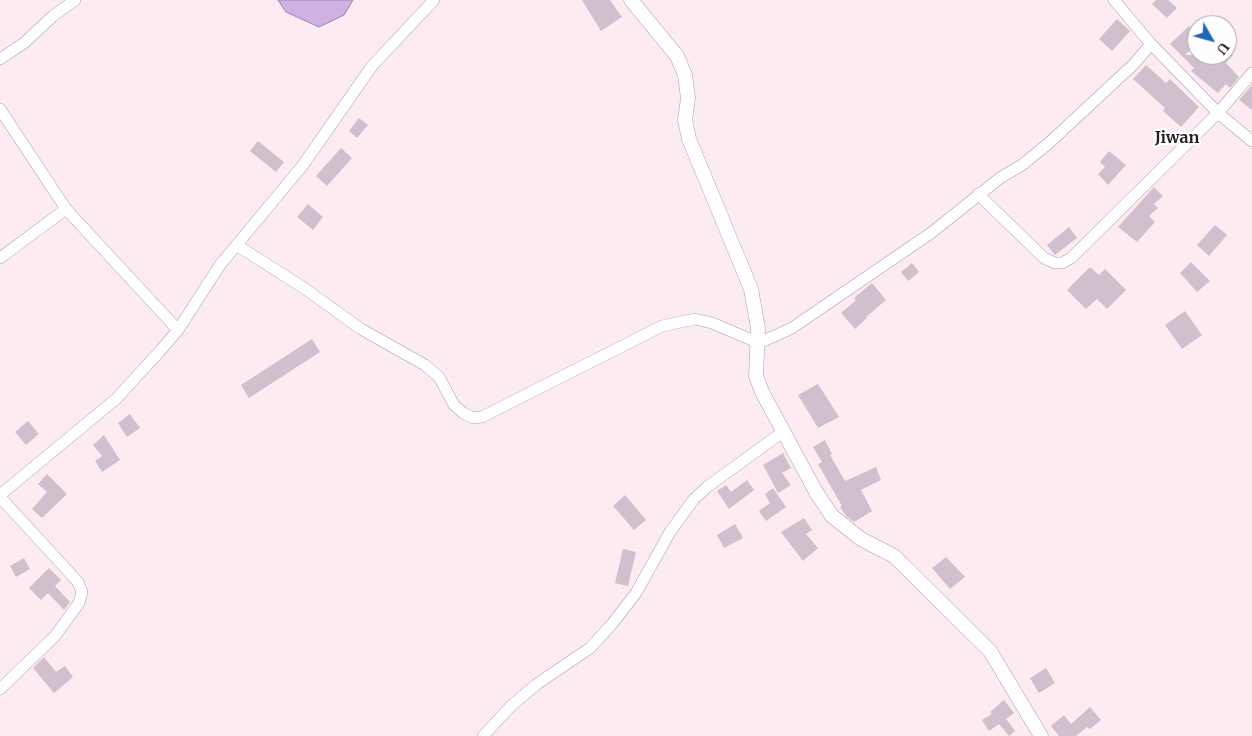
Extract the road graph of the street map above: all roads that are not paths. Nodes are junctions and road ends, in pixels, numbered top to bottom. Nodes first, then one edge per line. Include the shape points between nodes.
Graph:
1 (75, 0) edge
2 (434, 0) edge
3 (631, 0) edge
4 (1114, 0) edge
5 (1151, 44) junction
6 (0, 59) edge
7 (1252, 72) edge
8 (0, 108) edge
9 (1218, 112) junction
10 (1252, 141) edge
11 (978, 194) junction
12 (66, 209) junction
13 (238, 246) junction
14 (0, 258) edge
15 (178, 330) junction
16 (759, 343) junction
17 (784, 431) junction
18 (0, 496) edge
19 (0, 689) edge
20 (483, 736) edge
21 (1041, 736) edge

1 - 6 street
2 - 13 street via 372,66 303,165
3 - 16 street via 677,56 685,75 688,98 685,120 689,139 751,289
4 - 5 street
5 - 9 street
5 - 11 street via 1134,64 1049,143
7 - 9 street
8 - 12 street
9 - 10 street
9 - 11 street via 1071,258 1062,263 1044,258
11 - 16 street via 931,233 814,314
12 - 14 street
12 - 15 street
13 - 15 street via 220,265
13 - 16 street via 361,329 424,365 439,378 454,405 473,418 482,417 662,326 696,320 712,323
15 - 18 street via 116,399
16 - 17 street via 756,376
17 - 20 street via 694,499 670,532 636,593 607,630 590,648 512,704
17 - 21 street via 832,516 861,539 894,556 990,650
18 - 19 street via 78,582 82,592 80,603 54,636

